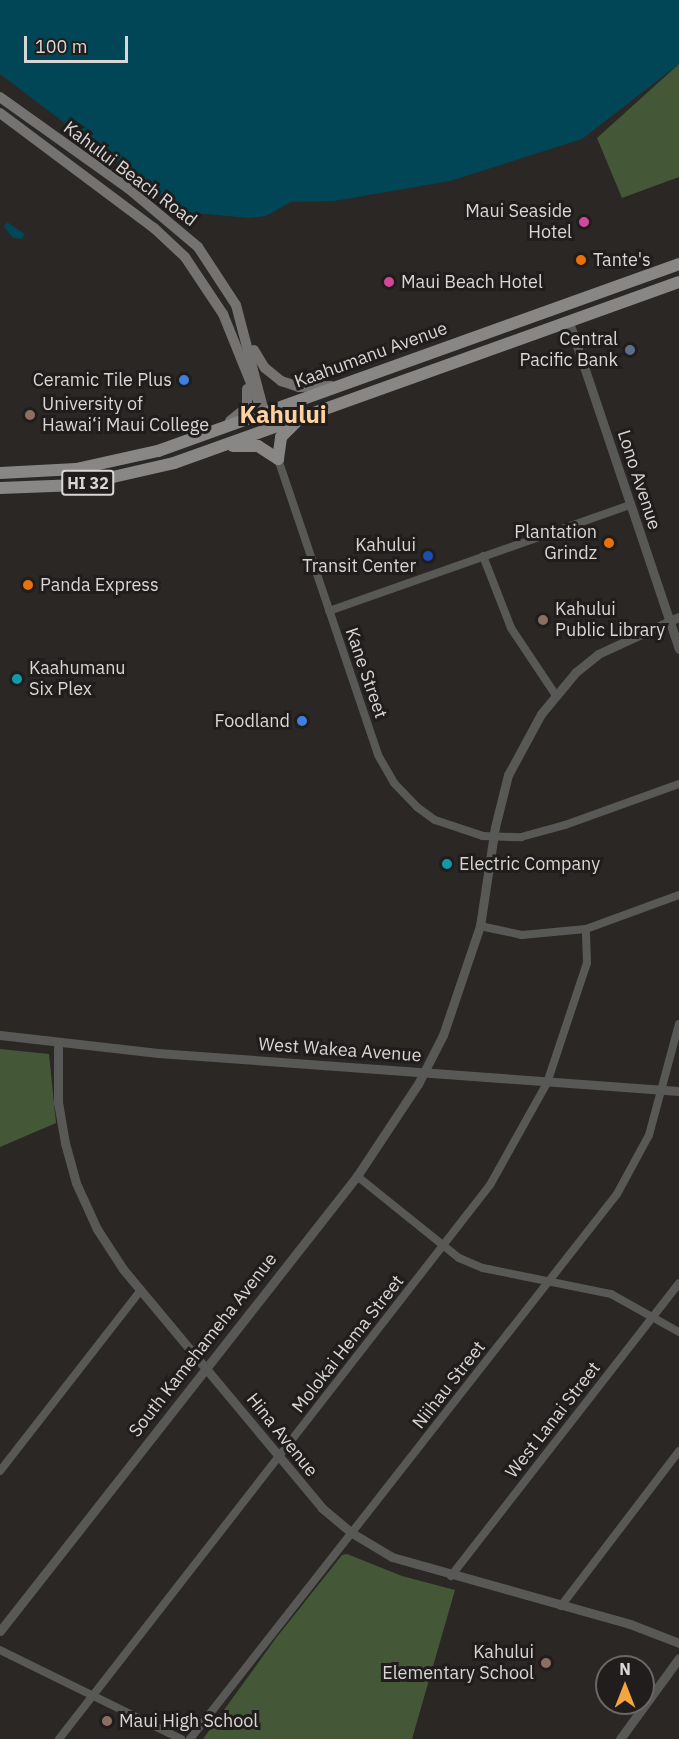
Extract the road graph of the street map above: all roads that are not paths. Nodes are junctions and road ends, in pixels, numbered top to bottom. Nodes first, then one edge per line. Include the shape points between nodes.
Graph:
1 (0, 97) edge
2 (0, 113) edge
3 (679, 264) edge
4 (218, 273) junction
5 (204, 282) junction
6 (679, 282) edge
7 (563, 306) junction
8 (568, 322) junction
9 (243, 326) junction
10 (417, 358) junction
11 (243, 365) junction
12 (423, 374) junction
13 (343, 384) junction
14 (264, 412) junction
15 (300, 418) junction
16 (220, 429) junction
17 (269, 429) junction
18 (222, 446) junction
19 (279, 459) junction
20 (0, 473) edge
21 (0, 488) edge
22 (630, 505) junction
23 (483, 556) junction
24 (329, 611) junction
25 (679, 617) edge
26 (668, 621) junction
27 (679, 649) edge
28 (555, 694) junction
29 (679, 784) edge
30 (493, 838) junction
31 (679, 895) edge
32 (480, 926) junction
33 (586, 930) junction
34 (679, 1024) edge
35 (0, 1035) edge
36 (58, 1044) junction
37 (424, 1073) junction
38 (547, 1083) junction
39 (661, 1091) junction
40 (679, 1091) edge
41 (357, 1176) junction
42 (446, 1246) junction
43 (550, 1281) junction
44 (679, 1283) edge
45 (140, 1291) junction
46 (653, 1315) junction
47 (679, 1332) edge
48 (207, 1368) junction
49 (679, 1450) edge
50 (278, 1457) junction
51 (0, 1471) edge
52 (352, 1533) junction
53 (451, 1576) junction
54 (561, 1606) junction
55 (0, 1630) edge
56 (679, 1643) edge
57 (0, 1650) edge
58 (679, 1658) edge
59 (93, 1696) junction
60 (59, 1739) edge
61 (181, 1739) edge
62 (191, 1739) edge
63 (620, 1739) edge

1 - 4 main road, Kahului Beach Road via 166,217
2 - 5 main road, Kahului Beach Road via 154,228
3 - 7 main road, Kaahumanu Avenue / HI 32
4 - 5 main road
4 - 9 main road, Kahului Beach Road
5 - 11 main road, Kahului Beach Road
6 - 8 main road, Kaahumanu Avenue / HI 32
7 - 8 main road
7 - 10 main road, Kaahumanu Avenue / HI 32
8 - 12 main road, Kaahumanu Avenue / HI 32
8 - 22 street, Lono Avenue
9 - 13 main road via 260,360 281,381 309,388
9 - 14 main road, Kahului Beach Road
10 - 12 main road
10 - 13 main road, Kaahumanu Avenue / HI 32
11 - 14 main road, Kahului Beach Road
11 - 16 main road via 247,407
12 - 15 main road, Kaahumanu Avenue / HI 32
13 - 14 main road, Kaahumanu Avenue / HI 32
14 - 16 main road, Kaahumanu Avenue / HI 32
14 - 17 main road
15 - 17 main road, Kaahumanu Avenue / HI 32
15 - 19 main road via 281,437
16 - 20 main road, Kaahumanu Avenue / HI 32 via 123,461 76,469
17 - 18 main road, Kaahumanu Avenue / HI 32
17 - 19 main road
18 - 19 main road via 258,447
18 - 21 main road, Kaahumanu Avenue / HI 32 via 127,476 78,485
19 - 24 street, Kane Street
22 - 23 street
22 - 26 street, Lono Avenue
23 - 24 street
23 - 28 street via 511,628
24 - 30 street, Kane Street via 374,744 394,783 435,820
25 - 26 street, South Kamehameha Avenue
26 - 27 street, Lono Avenue
26 - 28 street, South Kamehameha Avenue via 598,654
28 - 30 street, South Kamehameha Avenue via 529,732 508,775
29 - 30 street via 546,831
30 - 32 street, South Kamehameha Avenue
31 - 33 street
32 - 33 street via 522,935
32 - 37 street, South Kamehameha Avenue via 443,1035
33 - 38 street, Molokai Hema Street via 587,963
34 - 39 street, Niihau Street
35 - 36 street, West Wakea Avenue
36 - 37 street, West Wakea Avenue
36 - 45 street, Hina Avenue via 58,1102 76,1183 97,1229
37 - 38 street, West Wakea Avenue
37 - 41 street, South Kamehameha Avenue
38 - 39 street, West Wakea Avenue
38 - 42 street, Molokai Hema Street via 490,1185
39 - 40 street, West Wakea Avenue
39 - 43 street, Niihau Street via 649,1135 630,1172
41 - 42 street
41 - 48 street, South Kamehameha Avenue
42 - 43 street via 474,1265
42 - 50 street, Molokai Hema Street
43 - 46 street via 611,1294
43 - 52 street, Niihau Street
44 - 46 street, West Lanai Street
45 - 48 street, Hina Avenue
45 - 51 street
46 - 47 street
46 - 53 street, West Lanai Street
48 - 50 street, Hina Avenue
48 - 55 street, South Kamehameha Avenue
49 - 54 street
50 - 52 street, Hina Avenue via 322,1508
50 - 59 street, Molokai Hema Street
52 - 53 street, Hina Avenue via 392,1557
52 - 62 street, Niihau Street
53 - 54 street, Hina Avenue
54 - 56 street, Hina Avenue via 630,1623
57 - 59 street
58 - 63 street
59 - 60 street, Molokai Hema Street
59 - 61 street

